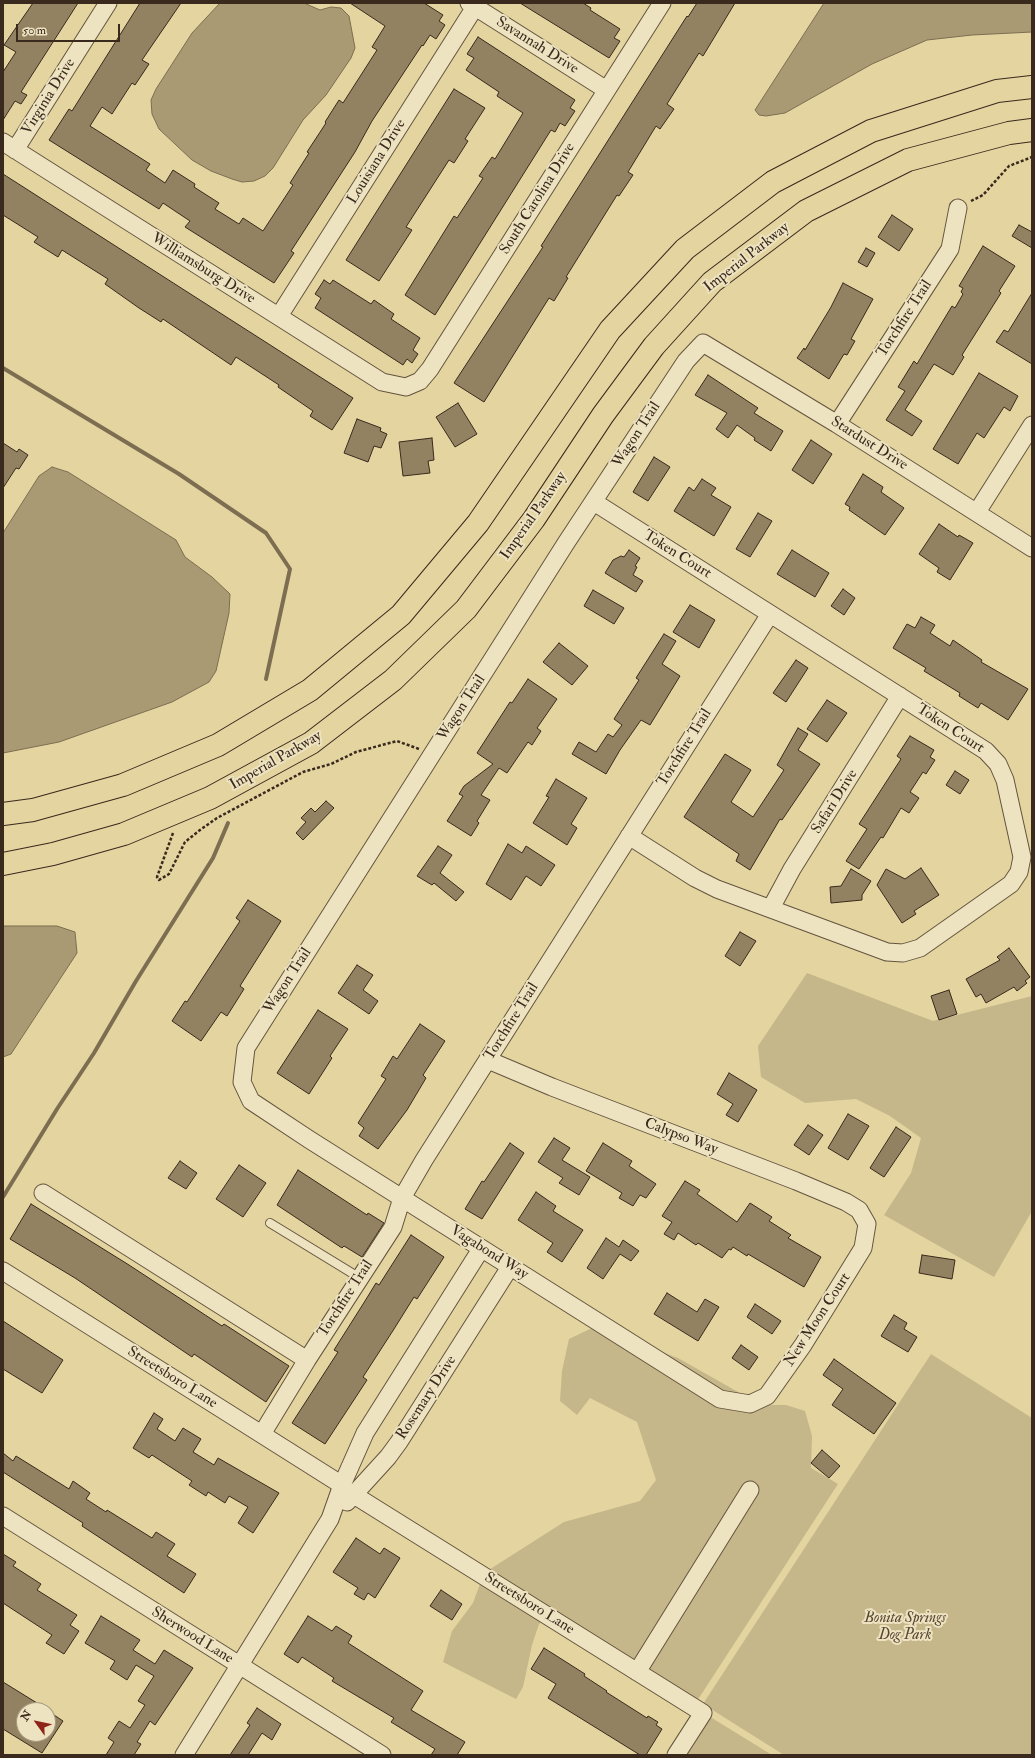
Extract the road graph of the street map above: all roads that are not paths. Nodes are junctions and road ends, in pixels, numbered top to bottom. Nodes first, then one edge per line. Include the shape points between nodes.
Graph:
1 (108, 3) edge
2 (662, 3) edge
3 (472, 5) edge
4 (1032, 87) edge
5 (605, 89) junction
6 (1032, 130) edge
7 (9, 146) edge
8 (958, 208) road end
9 (278, 316) junction
10 (703, 343) joint
11 (406, 387) joint
12 (837, 424) junction
13 (1032, 425) edge
14 (594, 502) junction
15 (977, 512) junction
16 (1032, 548) edge
17 (770, 614) junction
18 (900, 696) junction
19 (3, 814) edge
20 (629, 836) junction
21 (3, 864) edge
22 (771, 908) junction
23 (488, 1060) junction
24 (242, 1082) joint
25 (43, 1194) dead end
26 (402, 1198) junction
27 (270, 1222) dead end
28 (867, 1224) joint
29 (481, 1249) junction
30 (510, 1267) junction
31 (3, 1271) edge
32 (360, 1278) junction
33 (306, 1360) junction
34 (750, 1404) joint
35 (262, 1434) junction
36 (348, 1490) junction
37 (750, 1490) dead end
38 (3, 1516) edge
39 (239, 1666) junction
40 (637, 1672) junction
41 (184, 1755) edge
42 (382, 1755) edge
43 (676, 1755) edge

1 - 7 street, Virginia Drive
2 - 5 street, South Carolina Drive
3 - 5 street, Savannah Drive
3 - 9 street, Louisiana Drive
4 - 19 main road via 997,91 871,131 773,182 684,249 610,330 478,523 401,615 310,690 218,746 123,785 33,810
5 - 11 street, South Carolina Drive via 430,369 420,381
6 - 21 main road, Imperial Parkway via 1009,133 908,160 806,211 712,282 654,346 603,415 534,519 466,609 393,680 311,743 210,798 124,834 53,854
7 - 9 street, Williamsburg Drive
8 - 12 street, Torchfire Trail via 950,249
9 - 11 street, Williamsburg Drive via 382,382
10 - 12 street, Stardust Drive
10 - 14 street, Wagon Trail via 686,360
12 - 15 street, Stardust Drive
13 - 15 street
14 - 17 street, Token Court
14 - 24 street, Wagon Trail via 246,1048
15 - 16 street, Stardust Drive
17 - 18 street, Token Court
17 - 20 street, Torchfire Trail
18 - 22 street, Safari Drive via 792,869
18 - 22 street, Token Court via 986,751 998,764 1005,780 1020,840 1022,857 1019,872 1011,884 981,907 920,948 904,953 887,952
20 - 22 street, Token Court via 695,878
20 - 23 street, Torchfire Trail
23 - 26 street, Torchfire Trail
23 - 28 street, Calypso Way via 846,1202 859,1210
24 - 26 street, Vagabond Way via 251,1100
25 - 33 street
26 - 29 street, Vagabond Way
26 - 32 street, Torchfire Trail via 393,1226
27 - 32 lane
28 - 34 street, New Moon Court via 863,1248 802,1345 767,1396
29 - 30 street, Vagabond Way
29 - 36 street, Rosemary Drive via 365,1433
30 - 34 street, Vagabond Way via 720,1399
30 - 36 street, Rosemary Drive via 399,1442
31 - 35 street, Streetsboro Lane
32 - 33 street, Torchfire Trail
33 - 35 street, Torchfire Trail
35 - 36 street, Streetsboro Lane
36 - 39 street, Rosemary Drive
36 - 40 street, Streetsboro Lane
37 - 40 street
38 - 39 street, Sherwood Lane
39 - 41 street, Rosemary Drive
39 - 42 street, Sherwood Lane
40 - 43 street, Streetsboro Lane via 703,1713

